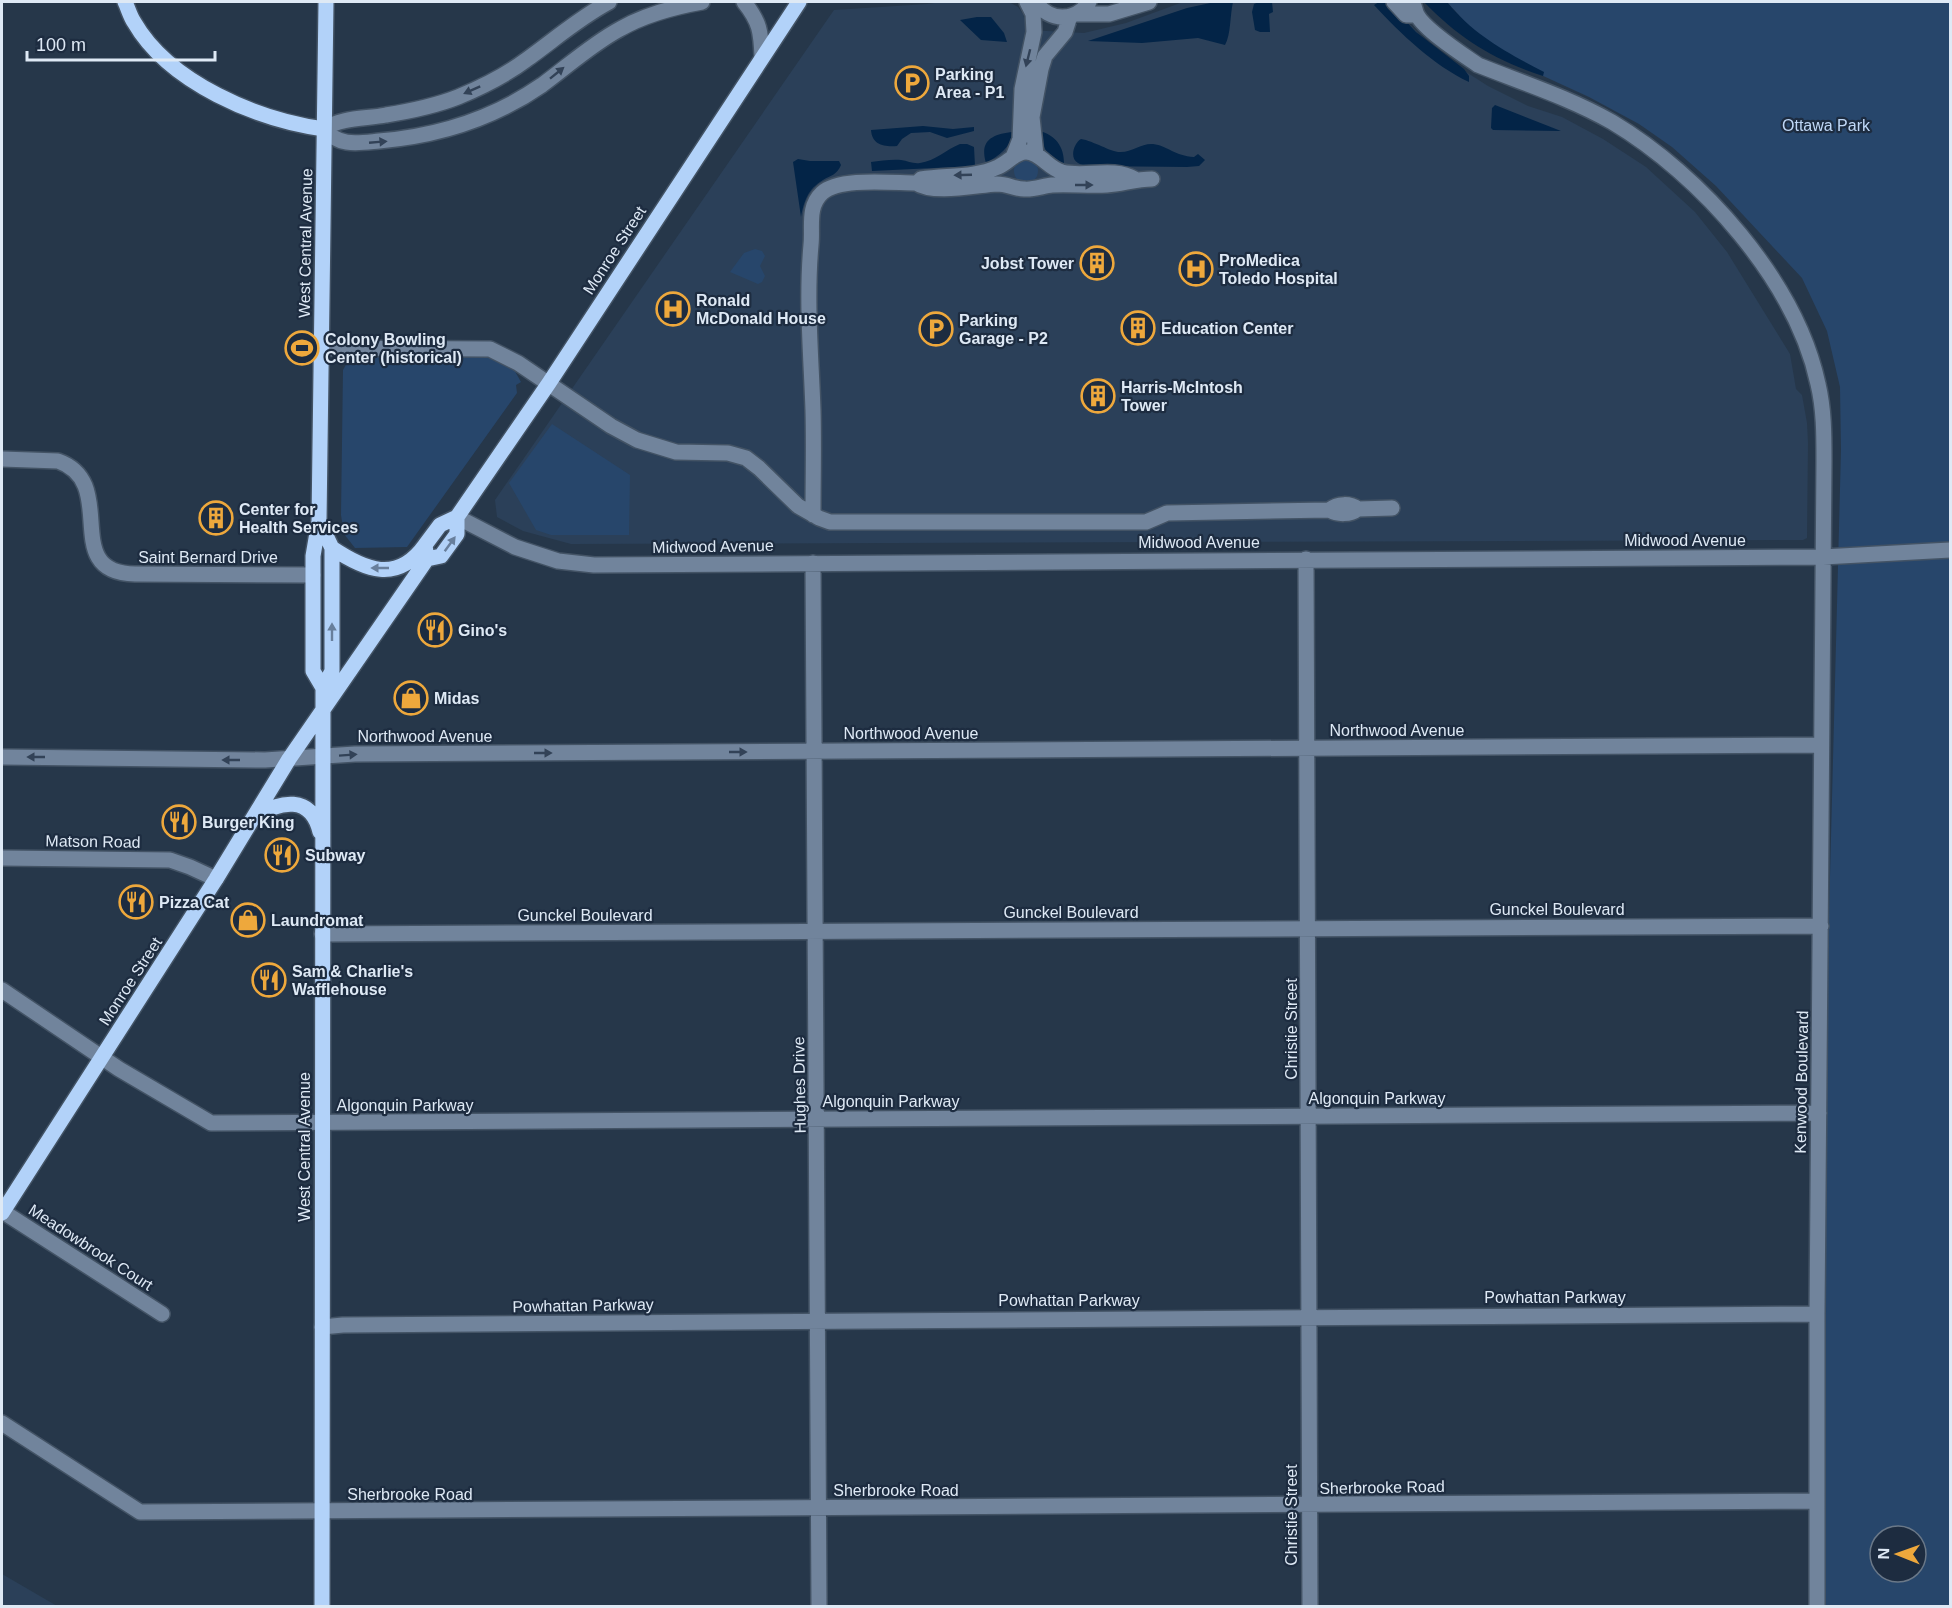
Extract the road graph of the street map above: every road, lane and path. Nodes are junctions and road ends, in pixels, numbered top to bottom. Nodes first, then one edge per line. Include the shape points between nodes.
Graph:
1 (125, 2) edge
2 (326, 2) edge
3 (609, 2) edge
4 (702, 2) edge
5 (744, 2) edge
6 (799, 2) edge
7 (1027, 2) edge
8 (1089, 2) edge
9 (1149, 2) edge
10 (1394, 2) edge
11 (1041, 7) edge
12 (1415, 8) edge
13 (1073, 15) junction
14 (762, 57) junction
15 (324, 129) junction
16 (1038, 156) junction
17 (1011, 160) junction
18 (1135, 179) junction
19 (1152, 179) dead end
20 (916, 183) junction
21 (1027, 188) junction
22 (322, 348) junction
23 (549, 383) junction
24 (2, 459) edge
25 (1392, 508) dead end
26 (813, 515) junction
27 (457, 518) junction
28 (319, 521) junction
29 (332, 548) junction
30 (1950, 550) edge
31 (426, 552) junction
32 (1822, 557) junction
33 (1306, 559) junction
34 (813, 562) junction
35 (313, 575) junction
36 (323, 688) junction
37 (323, 712) junction
38 (1821, 745) junction
39 (1307, 748) junction
40 (815, 752) junction
41 (2, 757) edge
42 (323, 757) junction
43 (290, 759) junction
44 (254, 817) junction
45 (323, 846) junction
46 (2, 858) edge
47 (216, 879) junction
48 (1821, 926) junction
49 (1308, 928) junction
50 (815, 931) junction
51 (322, 934) junction
52 (2, 990) edge
53 (103, 1058) junction
54 (1819, 1113) junction
55 (1310, 1117) junction
56 (818, 1120) junction
57 (323, 1123) junction
58 (2, 1212) edge
59 (162, 1314) dead end
60 (1817, 1314) junction
61 (1309, 1316) junction
62 (817, 1320) junction
63 (322, 1328) junction
64 (2, 1423) edge
65 (1817, 1501) junction
66 (1309, 1506) junction
67 (819, 1509) junction
68 (322, 1512) junction
69 (322, 1606) edge
70 (819, 1606) edge
71 (1310, 1606) edge
72 (1817, 1606) edge

1 - 15 main road via 135,23 180,72 216,94 269,117
2 - 15 main road, West Central Avenue
3 -> 15 street via 513,69 458,97 389,115 340,121
15 -> 4 street via 336,140 361,143 418,137 459,127 528,94 622,27
5 - 14 street via 761,32
6 - 14 main road, Monroe Street
7 - 11 street via 1040,13
7 -> 17 street via 1033,14 1034,32 1022,89 1020,139
8 - 13 street
9 - 13 street via 1099,16
10 - 12 street, Kenwood Boulevard via 1406,15
11 - 13 street via 1058,17
12 - 32 street, Kenwood Boulevard via 1448,44 1478,64 1587,109 1653,150 1702,192 1761,263 1798,325 1818,384 1824,436
13 - 16 street via 1045,56 1041,69 1032,117
14 - 23 main road, Monroe Street
15 - 22 main road, West Central Avenue
16 - 17 street via 1025,152
16 - 18 street via 1062,172 1118,173
16 - 21 street via 1043,163 1041,182
17 -> 20 street via 978,174 921,179
17 - 21 street via 1008,176 1012,183
18 - 19 street
21 -> 18 street via 1106,185
20 - 21 street via 946,188 1001,184
20 - 26 street via 836,185 814,204 808,265
22 - 23 street via 490,350
22 - 28 main road, West Central Avenue
23 - 26 street via 619,431 646,443 676,452 728,453 746,458
23 - 27 main road, Monroe Street
24 - 35 street, Saint Bernard Drive via 58,461 81,476 89,499 94,550 118,572
25 - 26 street via 1358,509 1353,513 1167,513 1149,522 1129,523 837,522
27 - 31 main road, Monroe Street via 440,525
27 - 34 street, Midwood Avenue via 515,547 558,561 594,565
28 - 29 main road, West Central Avenue
28 - 35 main road, West Central Avenue
31 -> 29 main road via 396,567 381,569 361,566
36 -> 29 main road, West Central Avenue via 332,671
30 - 32 street, Midwood Avenue
31 - 37 main road, Monroe Street
32 - 33 street, Midwood Avenue
32 - 38 street, Kenwood Boulevard
33 - 34 street, Midwood Avenue
33 - 39 street, Christie Street
34 - 40 street, Hughes Drive
35 - 36 main road, West Central Avenue via 313,671
36 - 37 main road, West Central Avenue
37 - 42 main road, West Central Avenue
37 - 43 main road, Monroe Street
38 - 39 street, Northwood Avenue
38 - 48 street, Kenwood Boulevard
39 - 40 street, Northwood Avenue
39 - 49 street, Christie Street
42 -> 40 street, Northwood Avenue
40 - 50 street, Hughes Drive
43 -> 41 street, Northwood Avenue
42 - 43 street, Northwood Avenue
42 - 45 main road, West Central Avenue
43 - 44 main road, Monroe Street
44 - 45 main road via 286,803 297,804 318,823
44 - 47 main road, Monroe Street
45 - 51 main road, West Central Avenue
46 - 47 street, Matson Road via 170,860
47 - 53 main road, Monroe Street
48 - 49 street, Gunckel Boulevard
48 - 54 street, Kenwood Boulevard
49 - 50 street, Gunckel Boulevard
49 - 55 street, Christie Street
50 - 51 street, Gunckel Boulevard
50 - 56 street, Hughes Drive
51 - 57 main road, West Central Avenue
52 - 53 street, Algonquin Parkway
53 - 57 street, Algonquin Parkway via 211,1123
53 - 58 main road, Monroe Street
54 - 55 street, Algonquin Parkway
54 - 60 street, Kenwood Boulevard
55 - 56 street, Algonquin Parkway
55 - 61 street, Christie Street
56 - 57 street, Algonquin Parkway
56 - 62 street, Hughes Drive
57 - 63 main road, West Central Avenue
58 - 59 street, Meadowbrook Court
60 - 61 street, Powhattan Parkway
60 - 65 street, Kenwood Boulevard
61 - 62 street, Powhattan Parkway
61 - 66 street, Christie Street
62 - 63 street, Powhattan Parkway
62 - 67 street, Hughes Drive
63 - 68 main road, West Central Avenue
64 - 68 street, Sherbrooke Road via 140,1512
65 - 66 street, Sherbrooke Road
65 - 72 street, Kenwood Boulevard
66 - 67 street, Sherbrooke Road
66 - 71 street, Christie Street
67 - 68 street, Sherbrooke Road
67 - 70 street, Hughes Drive
68 - 69 main road, West Central Avenue

